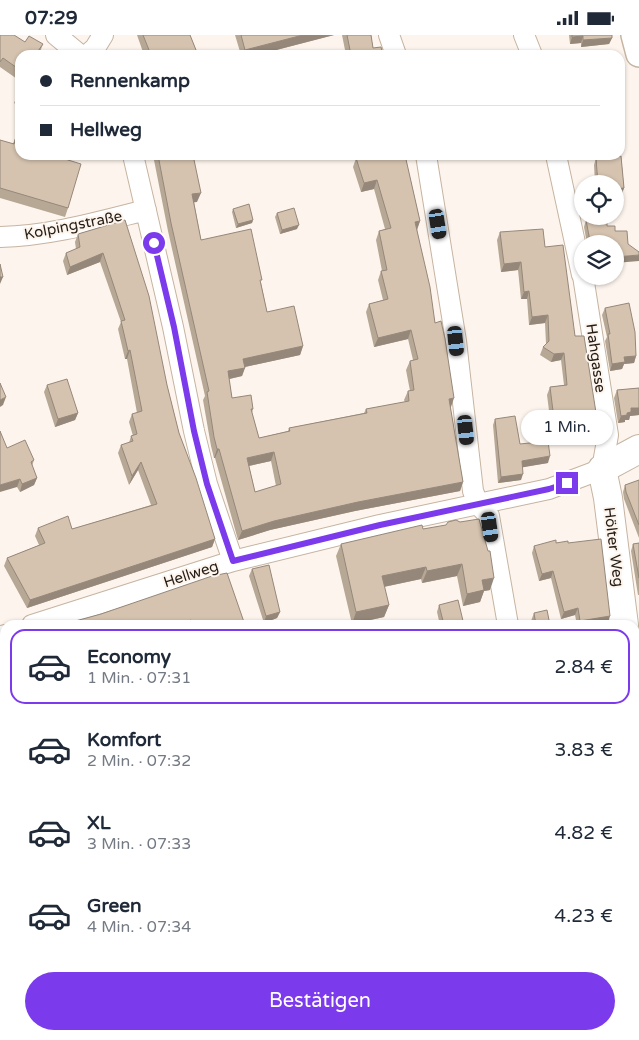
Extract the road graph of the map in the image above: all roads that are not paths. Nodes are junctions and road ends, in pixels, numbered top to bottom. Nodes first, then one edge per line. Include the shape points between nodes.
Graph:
1 (103, 35) edge
2 (388, 35) edge
3 (524, 35) edge
4 (634, 35) edge
5 (57, 36) edge
6 (74, 50) edge
7 (93, 50) edge
8 (394, 50) edge
9 (530, 50) edge
10 (639, 54) edge
11 (134, 160) edge
12 (427, 160) edge
13 (557, 160) edge
14 (146, 210) junction
15 (574, 236) edge
16 (0, 237) edge
17 (584, 285) edge
18 (639, 449) edge
19 (602, 469) junction
20 (478, 504) junction
21 (233, 561) junction
22 (54, 620) edge
23 (507, 620) edge
24 (623, 620) edge

1 - 7 street
2 - 8 street
3 - 9 street
4 - 10 street
5 - 6 street
11 - 14 street
12 - 20 street
13 - 15 street, Hahgasse
14 - 16 street, Kolpingstraße via 70,229
14 - 21 street via 207,484
17 - 19 street, Hahgasse via 608,435
18 - 19 main road, Hellweg
19 - 20 street, Hellweg via 549,489
19 - 24 main road, Hölter Weg
20 - 21 street, Hellweg
20 - 23 street via 489,516
21 - 22 street, Hellweg

